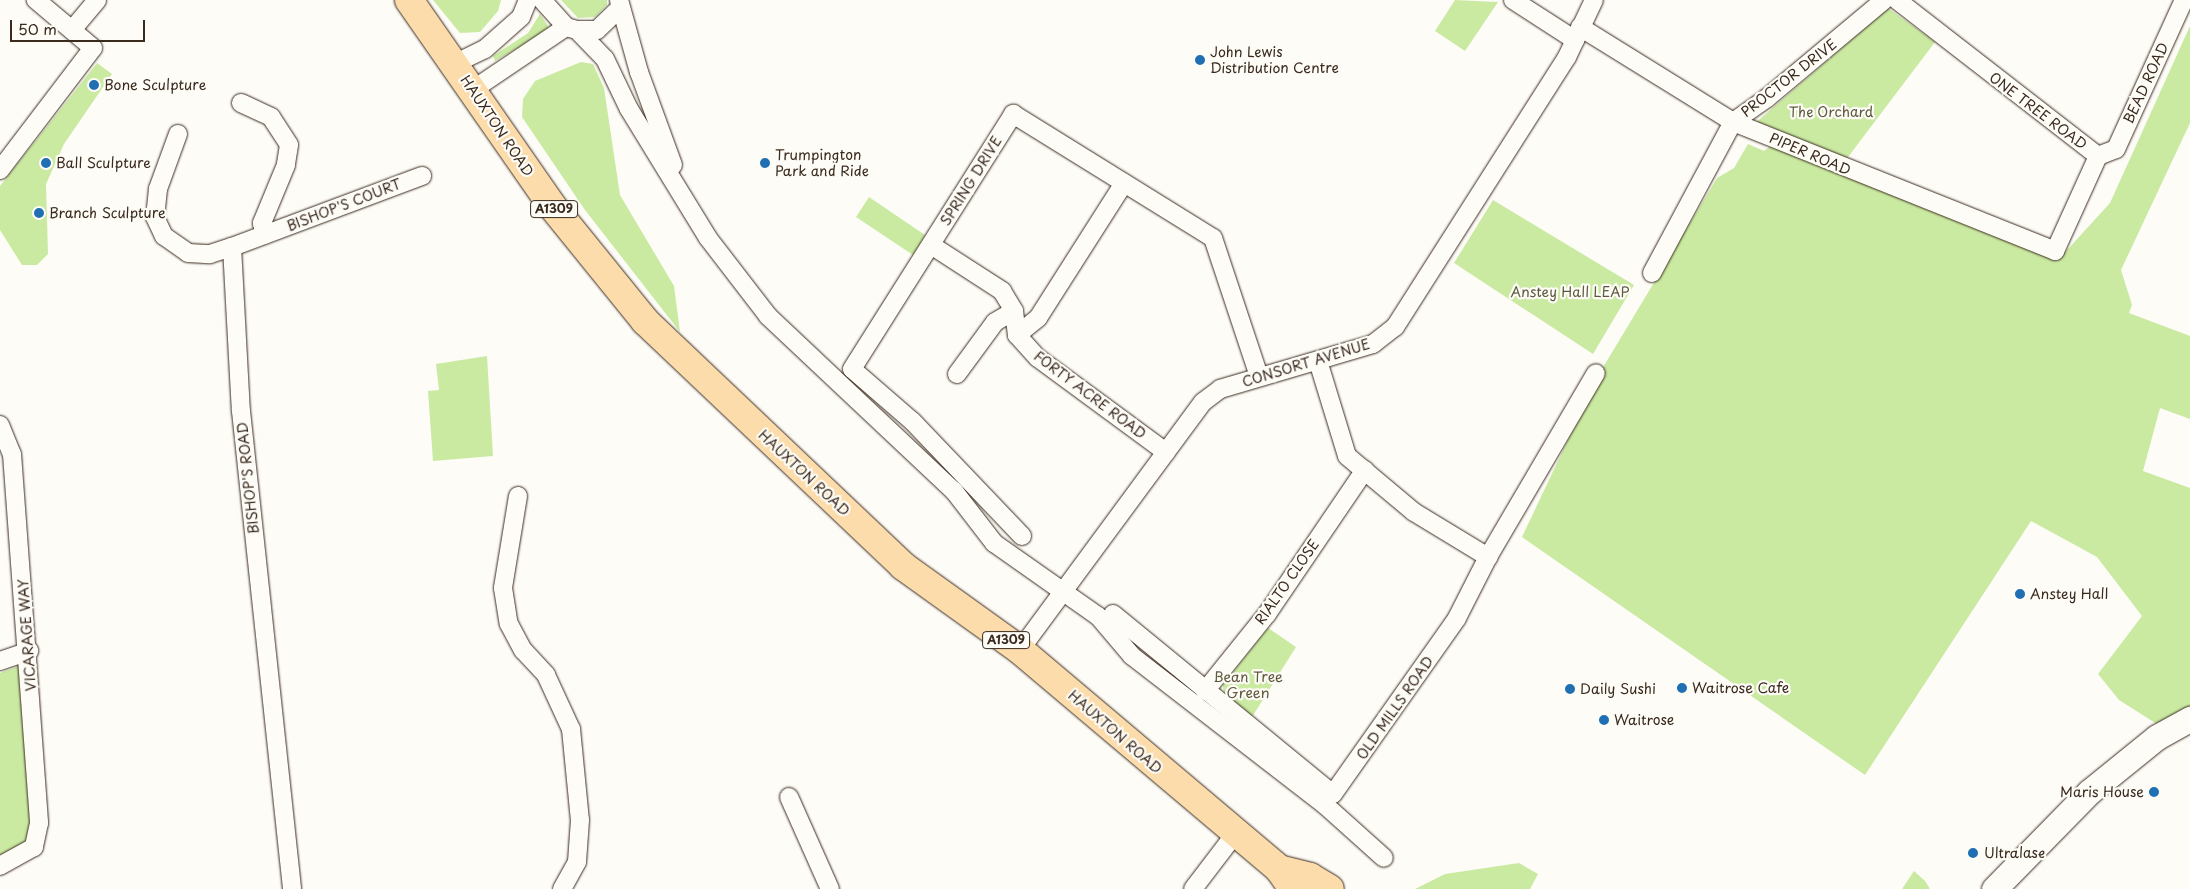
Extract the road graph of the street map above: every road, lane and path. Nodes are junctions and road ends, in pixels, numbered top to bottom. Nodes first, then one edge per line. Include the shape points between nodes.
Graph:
1 (36, 0) edge
2 (97, 0) edge
3 (409, 0) edge
4 (528, 0) edge
5 (542, 0) edge
6 (1513, 0) edge
7 (1594, 0) edge
8 (1884, 0) edge
9 (1898, 0) edge
10 (2184, 0) edge
11 (620, 5) edge
12 (572, 29) junction
13 (72, 30) junction
14 (1578, 33) junction
15 (454, 64) junction
16 (474, 89) junction
17 (242, 103) dead end
18 (1733, 122) junction
19 (178, 134) dead end
20 (2098, 156) junction
21 (0, 170) edge
22 (422, 176) dead end
23 (1124, 183) junction
24 (682, 190) junction
25 (265, 235) junction
26 (931, 245) junction
27 (232, 247) junction
28 (2055, 250) joint
29 (1652, 273) dead end
30 (1014, 311) junction
31 (1017, 335) junction
32 (1318, 361) junction
33 (1596, 373) dead end
34 (957, 374) dead end
35 (1259, 376) junction
36 (0, 425) edge
37 (1166, 452) junction
38 (6, 456) edge
39 (1364, 470) junction
40 (518, 496) dead end
41 (1022, 536) dead end
42 (1488, 557) junction
43 (1066, 593) junction
44 (1113, 614) dead end
45 (1020, 650) junction
46 (29, 651) junction
47 (0, 661) edge
48 (1205, 690) junction
49 (2190, 719) edge
50 (789, 797) dead end
51 (1235, 834) junction
52 (1384, 858) dead end
53 (0, 866) edge
54 (1286, 879) edge
55 (292, 889) edge
56 (562, 889) edge
57 (830, 889) edge
58 (1193, 889) edge
59 (1330, 889) edge
60 (1994, 889) edge

1 - 13 street
2 - 13 street
3 - 15 main road, HAUXTON ROAD / A1309
4 - 15 street via 521,16 485,49
5 - 12 street
6 - 14 street, PIPER ROAD
7 - 14 street, CONSORT AVENUE
8 - 18 street, PROCTOR DRIVE via 1768,98
9 - 20 street, ONE TREE ROAD
10 - 20 street, BEAD ROAD via 2116,149
11 - 12 street via 597,30
11 - 24 street
12 - 16 street
12 - 24 street via 605,59 629,109
13 - 21 street via 93,48
14 - 18 street, PIPER ROAD
14 - 32 street, CONSORT AVENUE via 1394,327 1374,344
15 - 16 main road, HAUXTON ROAD / A1309
16 - 45 main road, HAUXTON ROAD / A1309 via 552,206 645,321 903,566
17 - 25 street, BISHOP'S COURT via 271,117 289,145 286,165 262,223
18 - 28 street, PIPER ROAD
18 - 29 street, PROCTOR DRIVE
19 - 27 street via 158,189 155,217 164,236 188,253 210,254
20 - 28 street, ONE TREE ROAD
22 - 25 street, BISHOP'S COURT
23 - 26 street, SPRING DRIVE via 1013,114
23 - 31 street via 1038,318
23 - 35 street, SPRING DRIVE via 1213,238
24 - 43 street via 708,238 741,283 801,350 954,491 994,543
25 - 27 street, BISHOP'S COURT
26 - 30 street via 1002,291
26 - 41 street, SPRING DRIVE via 852,369 912,421
27 - 55 street, BISHOP'S ROAD via 241,411
30 - 31 street
30 - 34 street via 995,322
31 - 37 street, FORTY ACRE ROAD via 1038,358
32 - 35 street, CONSORT AVENUE
32 - 39 street via 1347,456
33 - 42 street, OLD MILLS ROAD
35 - 37 street, CONSORT AVENUE via 1220,389 1203,402
36 - 38 street, VICARAGE WAY
37 - 43 street, CONSORT AVENUE
38 - 46 street, VICARAGE WAY
39 - 42 street via 1414,512
39 - 48 street, RIALTO CLOSE via 1267,614
40 - 56 street via 503,588 509,624 523,650 546,675 571,728 580,828 577,862
42 - 48 street, OLD MILLS ROAD via 1457,618 1334,794
43 - 45 street, CONSORT AVENUE
43 - 52 street via 1098,616 1132,656 1325,805
44 - 48 street, OLD MILLS ROAD
45 - 51 main road, HAUXTON ROAD / A1309
46 - 47 street
46 - 53 street, VICARAGE WAY via 39,823 34,847
49 - 60 street via 2157,737 2089,792
50 - 57 street
51 - 54 main road, HAUXTON ROAD / A1309
51 - 58 street
54 - 59 main road, HAUXTON ROAD / A1309 via 1310,876

